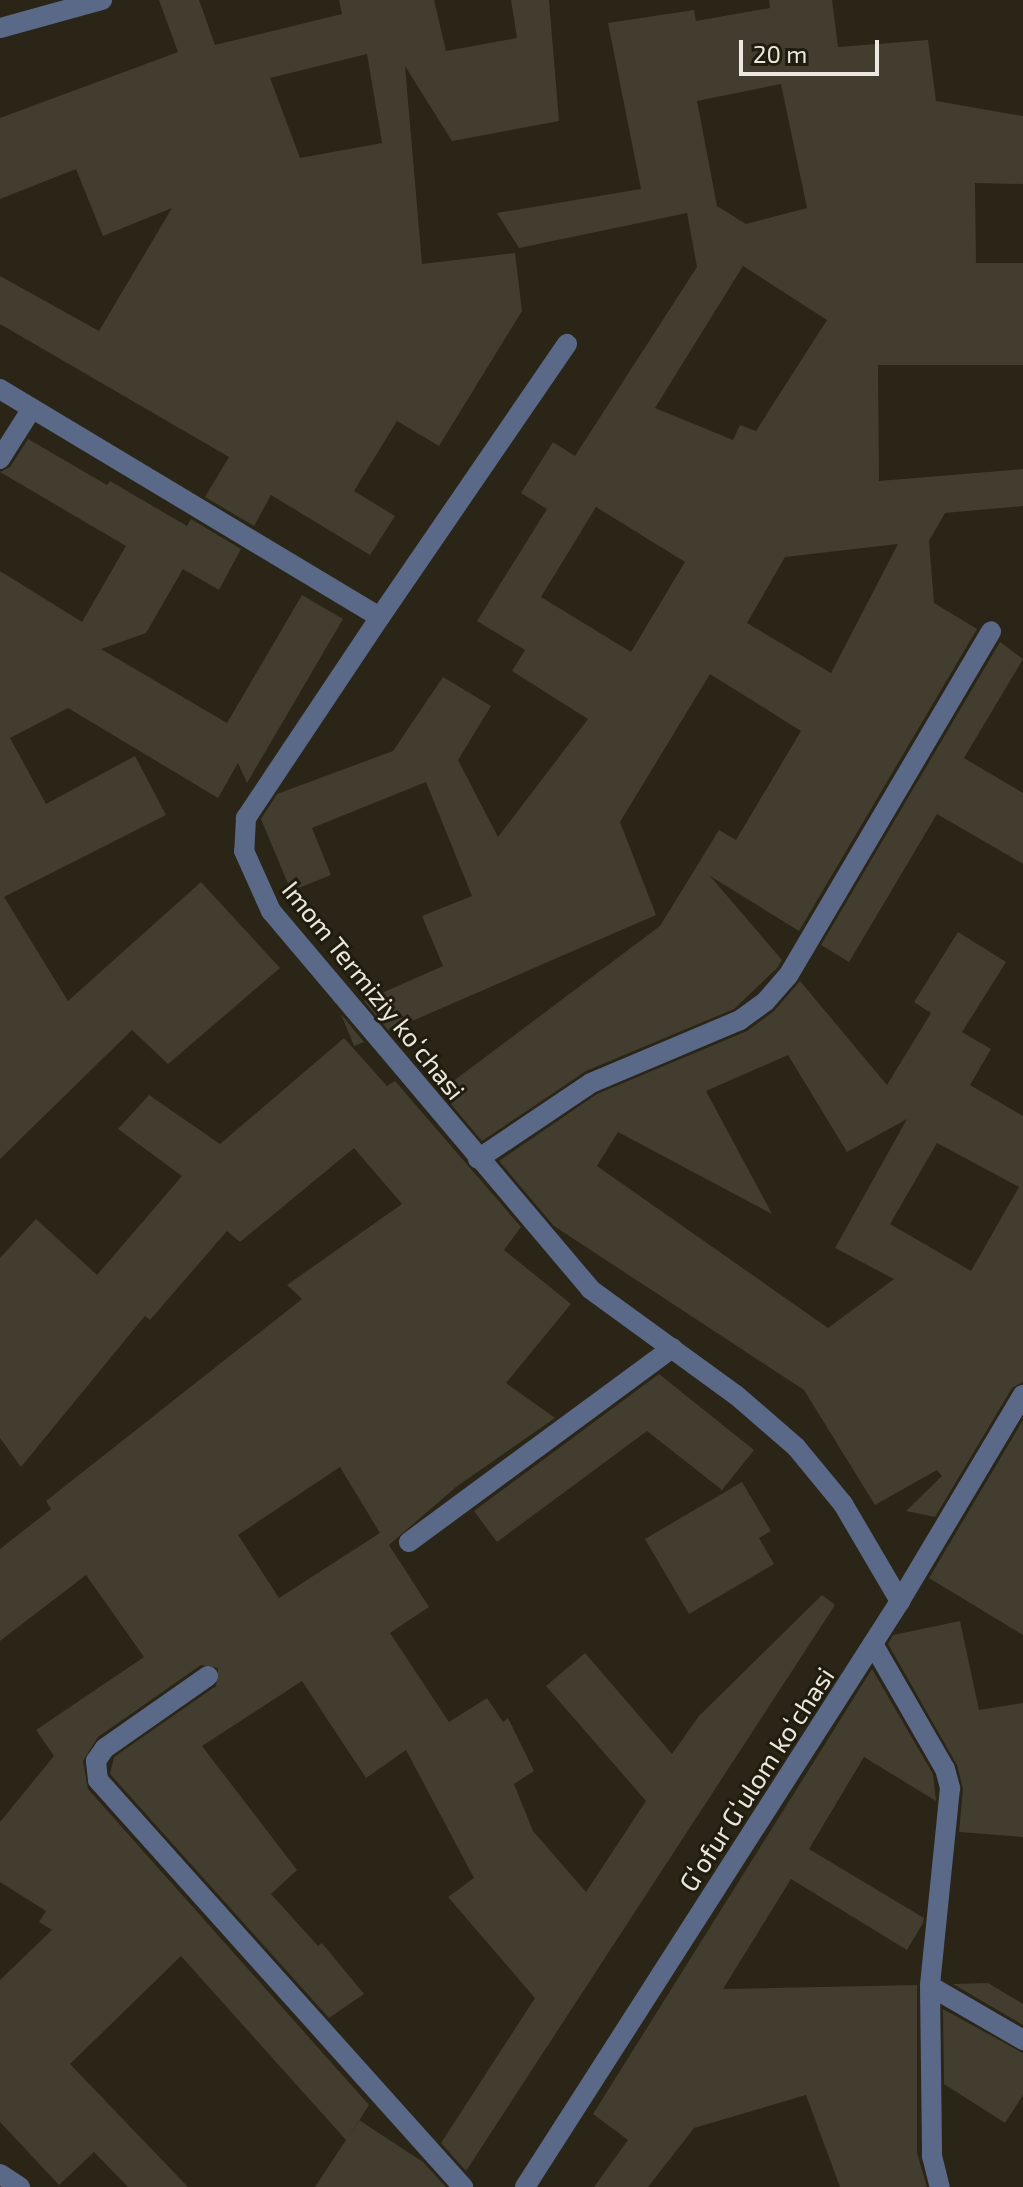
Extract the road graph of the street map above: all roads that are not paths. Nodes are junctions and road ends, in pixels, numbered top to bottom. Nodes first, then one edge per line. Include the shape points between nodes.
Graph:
1 (102, 0) edge
2 (0, 28) edge
3 (567, 344) dead end
4 (0, 389) edge
5 (31, 410) junction
6 (0, 459) edge
7 (380, 617) junction
8 (991, 631) dead end
9 (478, 1159) junction
10 (672, 1348) junction
11 (1023, 1395) edge
12 (409, 1542) dead end
13 (900, 1601) junction
14 (873, 1644) junction
15 (208, 1676) dead end
16 (930, 1986) junction
17 (1023, 2040) edge
18 (0, 2174) edge
19 (20, 2187) edge
20 (463, 2187) edge
21 (525, 2187) edge
22 (940, 2187) edge

1 - 2 street
3 - 7 street, Imom Termiziy koʻchasi
4 - 5 street
5 - 6 street
5 - 7 street
7 - 9 street, Imom Termiziy koʻchasi via 255,801 243,831 244,851 271,911
8 - 9 street via 788,976 765,1002 740,1020 591,1083
9 - 10 street, Imom Termiziy koʻchasi via 590,1289
10 - 12 street
10 - 13 street, Imom Termiziy koʻchasi via 796,1447 843,1504
11 - 13 street, Gʻofur Gʻulom koʻchasi
13 - 14 street, Gʻofur Gʻulom koʻchasi
14 - 16 street via 945,1769 950,1788
14 - 21 street, Gʻofur Gʻulom koʻchasi
15 - 20 street via 105,1748 96,1761 98,1780
16 - 17 street
16 - 22 street via 932,2156
18 - 19 street

